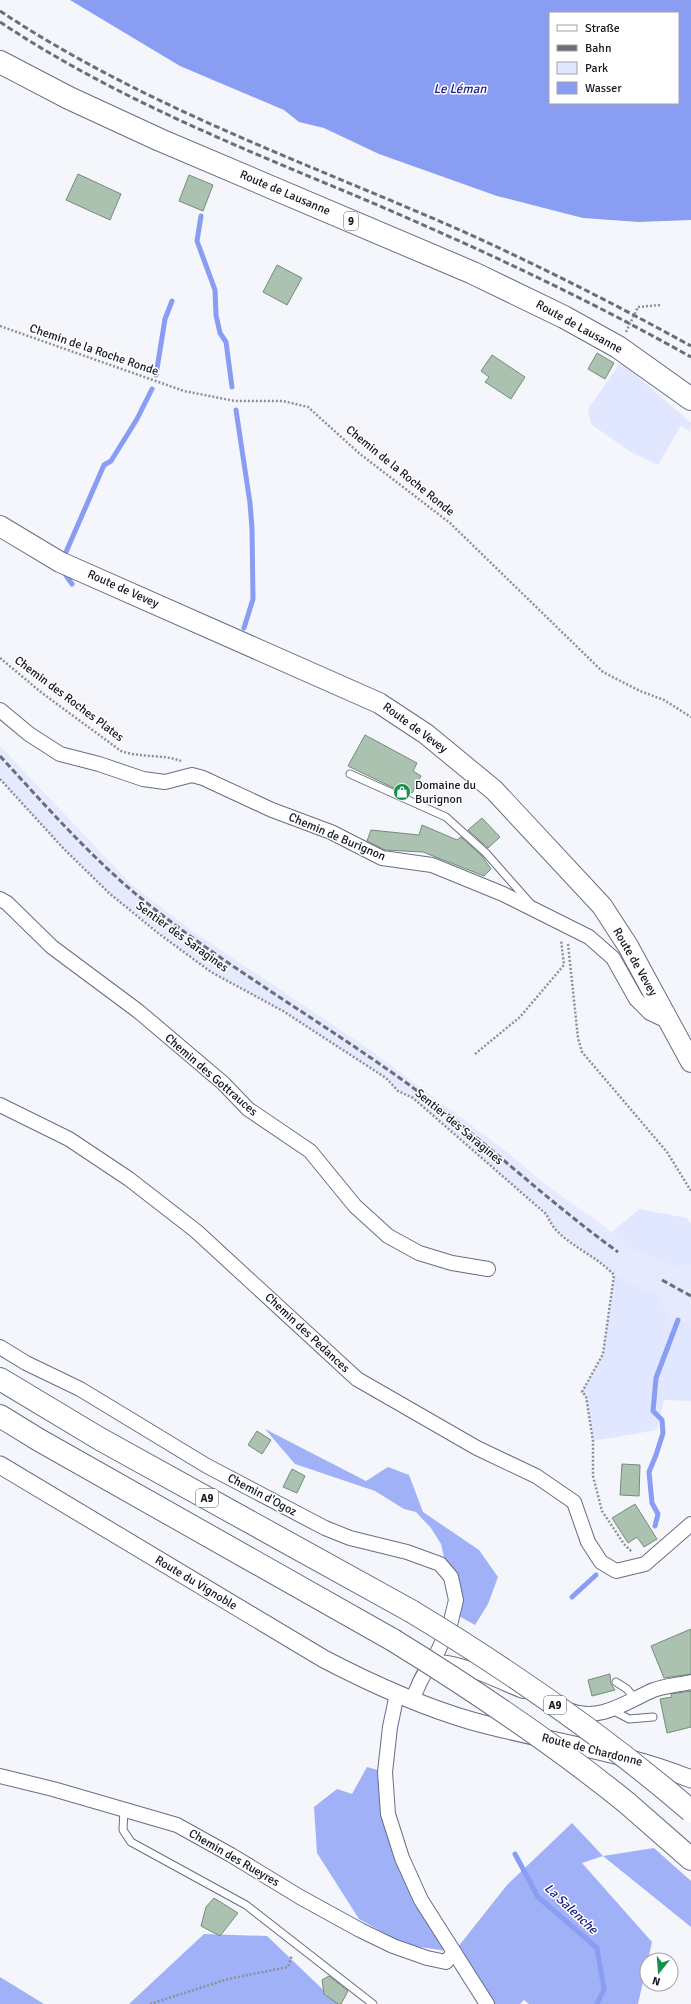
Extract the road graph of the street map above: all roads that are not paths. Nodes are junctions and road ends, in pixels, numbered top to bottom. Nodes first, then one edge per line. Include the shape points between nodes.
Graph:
1 (0, 62) edge
2 (691, 399) edge
3 (0, 526) edge
4 (0, 710) edge
5 (350, 774) dead end
6 (0, 899) edge
7 (536, 911) junction
8 (669, 1022) junction
9 (691, 1062) edge
10 (0, 1105) edge
11 (488, 1269) dead end
12 (0, 1346) edge
13 (2, 1380) edge
14 (0, 1416) edge
15 (0, 1465) edge
16 (691, 1524) edge
17 (432, 1664) junction
18 (616, 1682) dead end
19 (691, 1682) edge
20 (404, 1697) junction
21 (635, 1699) junction
22 (611, 1710) junction
23 (653, 1717) dead end
24 (491, 1726) joint
25 (0, 1776) edge
26 (691, 1780) edge
27 (124, 1809) junction
28 (691, 1811) edge
29 (691, 1859) edge
30 (454, 1952) junction
31 (373, 2004) edge
32 (487, 2004) edge

1 - 2 main road, Route de Lausanne / 9 via 75,101 160,140 520,295 618,347
3 - 8 main road, Route de Vevey via 60,562 379,703 426,734 494,790 602,906 628,946
4 - 7 street, Chemin de Burignon via 29,734 60,754 143,779 165,782 192,776 218,784 272,810 331,832 382,858 432,865 504,894
5 - 7 lane via 446,817 486,853
6 - 11 street, Chemin des Gottrauces via 52,947 138,1011 224,1083 248,1109 310,1151 355,1206 388,1236 419,1253 452,1263
7 - 8 street, Chemin de Burignon via 589,937 613,958 636,999 650,1013
8 - 9 main road, Route de Vevey
10 - 16 street, Chemin des Pedances via 68,1139 129,1179 196,1231 357,1379 477,1448 536,1476 574,1502 588,1542 601,1562 616,1571 645,1564
12 - 17 street, Chemin d'Ogoz via 26,1363 80,1389 207,1466 325,1528 350,1538 407,1552 440,1564 451,1577 456,1600 450,1625
13 - 28 main road, A9, bridge via 100,1439 411,1612 500,1666 617,1750
14 - 29 main road, bridge via 393,1640 484,1697 627,1803
15 - 20 street, Route du Vignoble via 324,1659
17 - 20 street, Chemin d'Ogoz
17 - 22 street via 445,1662 458,1665 577,1713 597,1714
18 - 21 lane via 627,1689
19 - 21 street via 650,1691
20 - 24 street, Route du Vignoble
20 - 30 street via 390,1727 385,1772 388,1814 402,1858 421,1900
21 - 22 street
22 - 23 lane via 630,1719
24 - 26 street, Route de Chardonne via 646,1764
25 - 27 street, Chemin des Rueyres
27 - 30 street, Chemin des Rueyres via 177,1825 300,1897 393,1946 446,1962
27 - 31 lane via 123,1830 132,1842 246,1905
30 - 32 street

